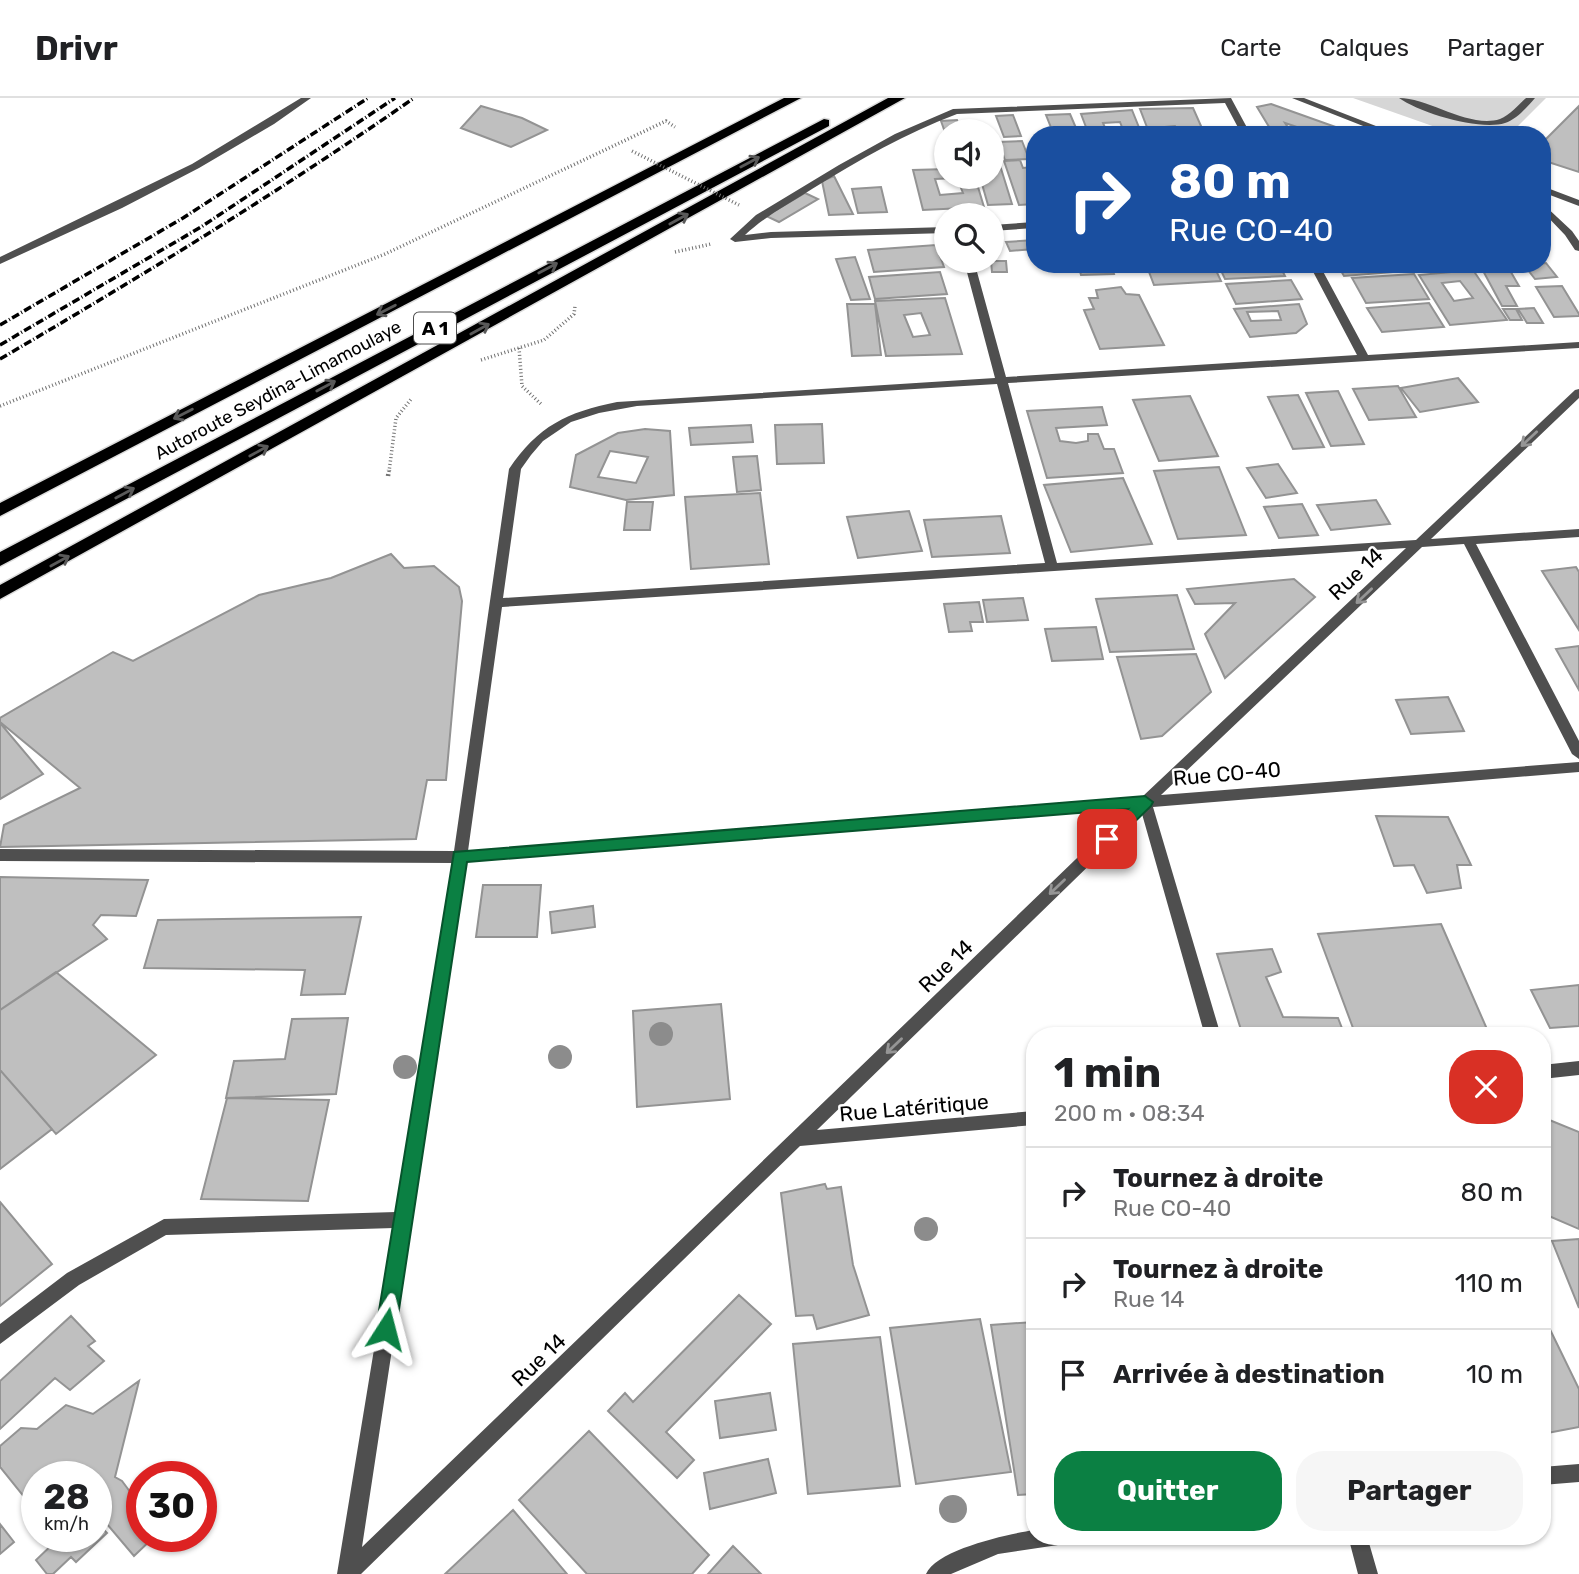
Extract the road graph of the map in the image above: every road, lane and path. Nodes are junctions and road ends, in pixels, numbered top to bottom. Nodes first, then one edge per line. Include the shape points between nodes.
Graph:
1 (307, 98) edge
2 (794, 98) edge
3 (871, 98) edge
4 (898, 98) edge
5 (1296, 98) edge
6 (1403, 98) edge
7 (1531, 98) edge
8 (1228, 99) edge
9 (1242, 126) edge
10 (1371, 126) edge
11 (666, 132) dead end
12 (643, 144) dead end
13 (1551, 192) edge
14 (1566, 198) junction
15 (1551, 199) edge
16 (1579, 202) edge
17 (739, 205) dead end
18 (1551, 215) edge
19 (1026, 226) edge
20 (1004, 227) edge
21 (934, 230) edge
22 (735, 239) junction
23 (1579, 248) edge
24 (670, 253) dead end
25 (0, 261) edge
26 (972, 273) edge
27 (1319, 273) edge
28 (575, 306) dead end
29 (1579, 345) edge
30 (519, 348) junction
31 (1364, 358) junction
32 (473, 363) dead end
33 (1002, 379) junction
34 (420, 393) dead end
35 (1579, 393) edge
36 (0, 406) edge
37 (559, 422) junction
38 (113, 450) junction
39 (388, 476) dead end
40 (0, 495) edge
41 (0, 510) edge
42 (1579, 533) edge
43 (1468, 540) junction
44 (1420, 543) junction
45 (0, 560) edge
46 (1052, 567) junction
47 (0, 593) edge
48 (498, 603) junction
49 (1579, 754) edge
50 (1579, 767) edge
51 (1145, 802) junction
52 (0, 855) edge
53 (460, 857) junction
54 (1210, 1027) edge
55 (1579, 1068) edge
56 (1551, 1071) edge
57 (1026, 1119) edge
58 (798, 1139) junction
59 (404, 1220) junction
60 (0, 1335) edge
61 (1579, 1473) edge
62 (1551, 1475) edge
63 (1026, 1541) edge
64 (1359, 1545) edge
65 (347, 1574) edge
66 (936, 1574) edge
67 (1367, 1574) edge

1 - 25 street via 193,168
2 -> 38 highway, Autoroute Seydina-Limamoulaye / A 1
45 -> 3 highway, Autoroute Seydina-Limamoulaye / A 1
47 -> 4 highway
5 - 10 street
6 - 7 street via 1446,113 1495,122 1506,120
8 - 9 street
8 - 22 street via 956,111 921,123 831,174 749,224
11 - 36 path via 677,126 666,121 385,254
12 - 17 path, bridge via 632,150
13 - 14 street
14 - 15 street
14 - 16 street
18 - 23 street
19 - 20 street
21 - 22 street
22 - 24 path
26 - 33 street
27 - 31 street
28 - 30 path via 573,314 544,340
29 - 31 street
30 - 32 path
30 - 37 path via 522,386
31 - 33 street
33 - 37 street via 636,403 584,410
33 - 46 street
34 - 39 path via 396,418
35 -> 44 street, Rue 14
37 - 48 street via 524,454 515,469
38 - 40 highway
38 - 41 highway, Autoroute Seydina-Limamoulaye / A 1
42 - 43 street
43 - 44 street
43 - 49 street
44 - 46 street
44 -> 51 street, Rue 14
46 - 48 street
48 - 53 street
50 - 51 street, Rue CO-40
51 - 53 street, Rue CO-40
51 - 54 street
51 -> 58 street, Rue 14
52 - 53 street, Rue CO-40
53 - 59 street
55 - 56 street
57 - 58 street, Rue Latéritique
58 - 65 street, Rue 14
59 - 60 street via 164,1227 73,1279
59 - 65 street
61 - 62 street
63 - 66 street via 998,1545
64 - 67 street

